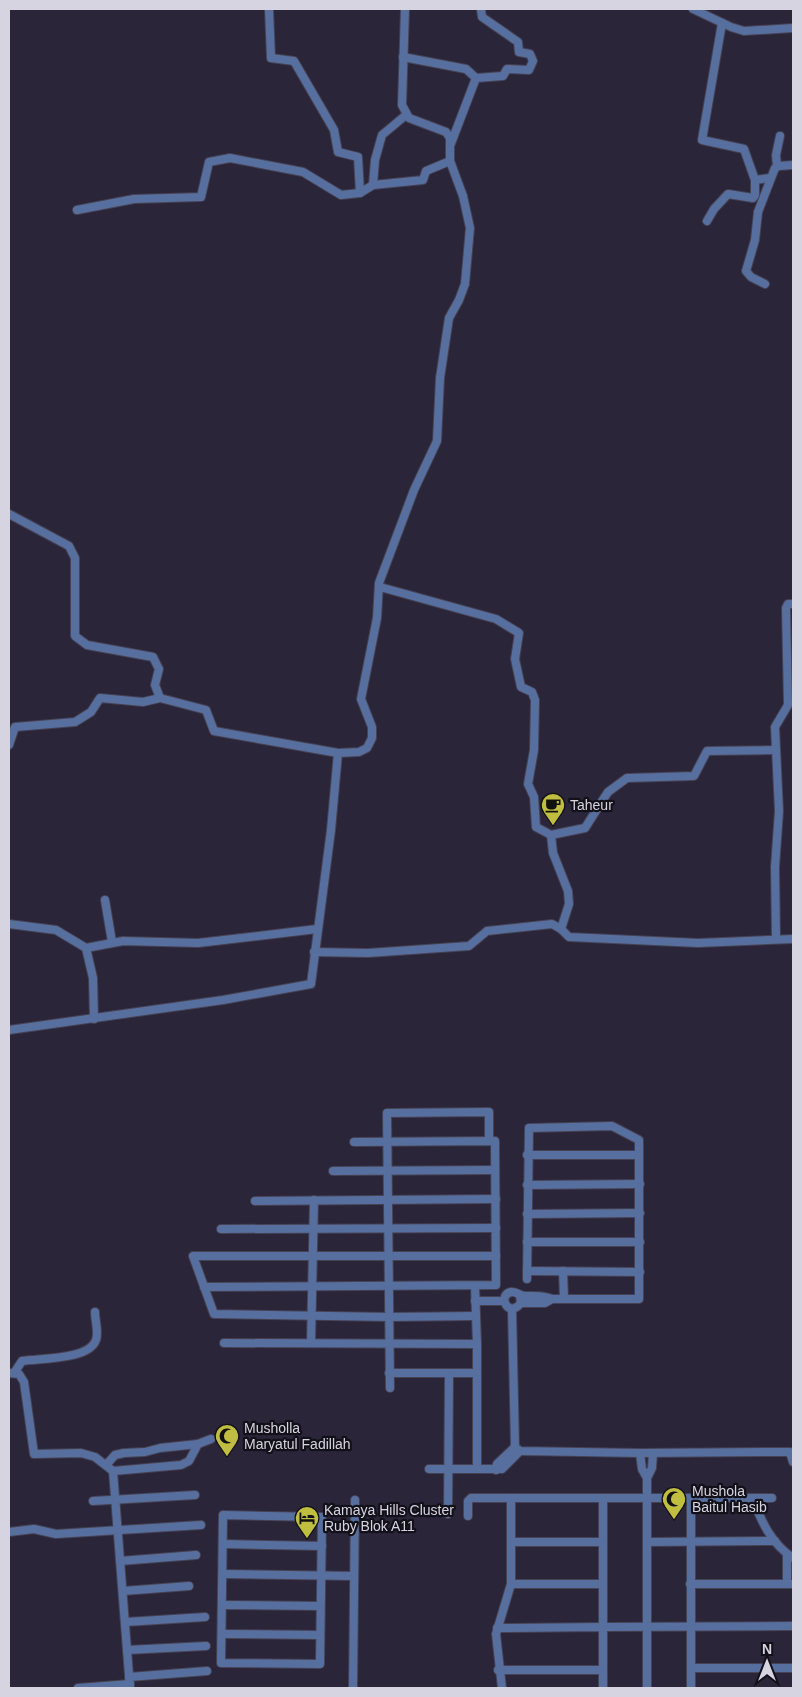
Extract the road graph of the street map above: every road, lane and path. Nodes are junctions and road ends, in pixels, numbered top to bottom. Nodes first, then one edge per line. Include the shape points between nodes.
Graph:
1 (269, 9) edge
2 (405, 9) edge
3 (481, 9) edge
4 (693, 9) edge
5 (714, 13) edge
6 (722, 23) junction
7 (793, 28) edge
8 (403, 57) junction
9 (476, 78) junction
10 (406, 115) junction
11 (780, 136) dead end
12 (449, 148) junction
13 (450, 161) junction
14 (793, 165) edge
15 (777, 166) junction
16 (770, 178) junction
17 (755, 180) junction
18 (373, 185) junction
19 (360, 193) junction
20 (77, 210) dead end
21 (707, 222) dead end
22 (765, 284) dead end
23 (9, 514) edge
24 (380, 587) junction
25 (793, 604) edge
26 (160, 698) junction
27 (9, 745) edge
28 (776, 750) junction
29 (338, 753) junction
30 (551, 836) junction
31 (105, 900) dead end
32 (9, 924) edge
33 (317, 929) junction
34 (562, 929) junction
35 (776, 939) junction
36 (793, 939) edge
37 (112, 942) junction
38 (86, 948) junction
39 (314, 952) junction
40 (94, 1019) junction
41 (9, 1030) edge
42 (489, 1141) junction
43 (354, 1142) dead end
44 (387, 1142) junction
45 (527, 1155) junction
46 (640, 1155) junction
47 (387, 1170) junction
48 (495, 1170) junction
49 (333, 1171) dead end
50 (640, 1184) junction
51 (527, 1185) junction
52 (496, 1199) junction
53 (255, 1200) dead end
54 (314, 1200) junction
55 (388, 1200) junction
56 (640, 1213) junction
57 (527, 1214) junction
58 (388, 1228) junction
59 (496, 1228) junction
60 (221, 1229) dead end
61 (313, 1229) junction
62 (527, 1242) junction
63 (640, 1242) junction
64 (312, 1256) junction
65 (388, 1256) junction
66 (496, 1256) junction
67 (563, 1271) junction
68 (640, 1272) junction
69 (388, 1286) junction
70 (475, 1286) junction
71 (204, 1287) junction
72 (312, 1287) junction
73 (521, 1299) junction
74 (564, 1299) junction
75 (475, 1301) junction
76 (504, 1301) junction
77 (512, 1309) junction
78 (95, 1312) dead end
79 (311, 1315) junction
80 (475, 1316) junction
81 (389, 1317) junction
82 (224, 1343) dead end
83 (311, 1343) junction
84 (389, 1343) junction
85 (477, 1344) junction
86 (11, 1373) edge
87 (389, 1373) junction
88 (449, 1373) junction
89 (477, 1373) junction
90 (390, 1388) dead end
91 (210, 1438) dead end
92 (198, 1444) junction
93 (517, 1449) junction
94 (640, 1453) junction
95 (653, 1453) junction
96 (793, 1462) edge
97 (110, 1468) junction
98 (429, 1469) dead end
99 (449, 1469) junction
100 (477, 1469) junction
101 (647, 1478) junction
102 (195, 1495) dead end
103 (603, 1498) junction
104 (691, 1498) junction
105 (753, 1498) junction
106 (772, 1498) dead end
107 (511, 1499) junction
108 (647, 1499) junction
109 (355, 1500) dead end
110 (92, 1501) dead end
111 (115, 1501) junction
112 (448, 1514) dead end
113 (468, 1516) dead end
114 (201, 1525) dead end
115 (118, 1530) junction
116 (9, 1532) edge
117 (775, 1541) junction
118 (512, 1542) junction
119 (602, 1542) junction
120 (648, 1542) junction
121 (691, 1542) junction
122 (223, 1544) junction
123 (322, 1546) junction
124 (196, 1555) dead end
125 (790, 1556) edge
126 (120, 1561) junction
127 (223, 1574) junction
128 (321, 1576) junction
129 (354, 1576) junction
130 (511, 1584) junction
131 (602, 1584) junction
132 (690, 1584) junction
133 (790, 1584) edge
134 (190, 1586) dead end
135 (123, 1591) junction
136 (222, 1605) junction
137 (320, 1606) junction
138 (205, 1617) dead end
139 (126, 1622) junction
140 (793, 1626) edge
141 (603, 1627) junction
142 (647, 1627) junction
143 (690, 1627) junction
144 (497, 1628) junction
145 (222, 1634) junction
146 (320, 1635) junction
147 (206, 1646) dead end
148 (127, 1650) junction
149 (691, 1668) junction
150 (793, 1668) edge
151 (498, 1670) junction
152 (603, 1670) junction
153 (206, 1671) dead end
154 (130, 1683) edge
155 (78, 1688) edge
156 (353, 1688) edge
157 (502, 1688) edge
158 (603, 1688) edge
159 (647, 1688) edge
160 (691, 1688) edge

1 - 19 street via 271,58 294,61 334,130 338,152 358,157
2 - 8 street
3 - 9 street via 482,17 518,42 519,52 530,54 533,61 528,70 507,69 503,76
4 - 5 street
5 - 6 street
6 - 7 street via 744,31
6 - 17 street via 702,141 744,150
8 - 9 street via 466,69
8 - 10 street via 402,105
9 - 12 street
10 - 12 street via 447,134
10 - 18 street via 382,135
11 - 15 street
12 - 13 street
13 - 18 street via 426,171 423,180
13 - 24 street via 470,228 465,284 449,318 440,378 437,441 414,490
14 - 15 street
15 - 16 street
16 - 17 street
16 - 22 street via 758,212 754,247 746,269 751,277
17 - 21 street via 754,198 728,194
18 - 19 street
19 - 20 street via 341,195 303,172 230,158 209,162 201,197 134,199
23 - 26 street via 69,546 75,558 75,636 87,645 153,657 159,669 155,686
24 - 29 street via 361,699 372,727 372,738 368,748 359,752
24 - 30 street via 496,619 519,633 515,659 521,687 532,692 535,700 534,750 528,784 534,797 536,827
25 - 28 street via 786,608 788,704 786,712 775,724
26 - 27 street via 143,702 100,698 91,712 75,722 15,727
26 - 29 street via 206,710 214,731
28 - 30 street via 707,751 694,776 627,778 608,792 585,828
28 - 35 street via 779,811 775,867
29 - 33 street via 332,830
30 - 34 street via 553,853 568,891 569,904
31 - 37 street
32 - 38 street via 56,930
33 - 37 street via 198,943
33 - 39 street
34 - 35 street via 569,937 698,943
34 - 39 street via 552,924 487,931 469,946 442,950
35 - 36 street
37 - 38 street
38 - 40 street via 93,978
39 - 40 street via 310,985
40 - 41 street
42 - 44 street
42 - 44 street via 489,1112 387,1113
42 - 48 street via 495,1141
43 - 44 street
44 - 47 street
45 - 46 street
45 - 46 street via 527,1132 532,1126 612,1126 640,1140
45 - 51 street
46 - 50 street
47 - 48 street
47 - 49 street
47 - 55 street
48 - 52 street
50 - 51 street
50 - 56 street
51 - 57 street
52 - 55 street
52 - 59 street
53 - 54 street
54 - 55 street
54 - 61 street
55 - 58 street
56 - 57 street
56 - 63 street
57 - 62 street
58 - 59 street
58 - 61 street
58 - 65 street
59 - 66 street
60 - 61 street
61 - 64 street
62 - 63 street
62 - 67 street via 527,1275
63 - 68 street
64 - 65 street
64 - 71 street via 193,1256
64 - 72 street
65 - 66 street
65 - 69 street
66 - 70 street via 496,1285
67 - 68 street
67 - 74 street
68 - 74 street via 637,1300
69 - 70 street
69 - 72 street
69 - 81 street
70 - 75 street
71 - 72 street
71 - 79 street via 214,1314
72 - 79 street
73 - 74 street via 545,1303
73 - 76 street via 516,1292 510,1292
73 - 77 street via 517,1308
75 - 76 street
75 - 80 street
76 - 77 street
77 - 93 street
78 - 86 street via 97,1335 92,1346 77,1355 22,1361
79 - 81 street
79 - 83 street
80 - 81 street
80 - 85 street
81 - 84 street
82 - 83 street
83 - 84 street
84 - 85 street
84 - 87 street
85 - 89 street
86 - 97 street via 18,1374 24,1382 34,1454 81,1453 95,1456
87 - 88 street
87 - 90 street
88 - 89 street
88 - 99 street
89 - 100 street
91 - 92 street
92 - 97 street via 116,1455
92 - 97 street via 189,1461 181,1465
93 - 94 street
93 - 100 street via 502,1469
94 - 95 street
94 - 101 street
95 - 96 street via 790,1452
95 - 101 street via 652,1468
97 - 111 street
98 - 99 street
99 - 100 street
99 - 112 street
101 - 108 street
102 - 111 street
103 - 107 street
103 - 108 street
103 - 119 street
104 - 105 street
104 - 108 street
104 - 121 street
105 - 106 street
105 - 117 street via 765,1527
107 - 113 street via 471,1498
107 - 118 street
108 - 120 street
109 - 129 street
110 - 111 street
111 - 115 street
114 - 115 street
115 - 116 street via 56,1534 34,1529
115 - 126 street
117 - 121 street
117 - 125 street
118 - 119 street
118 - 130 street
119 - 131 street
120 - 121 street
120 - 142 street
121 - 132 street
122 - 123 street
122 - 123 street via 223,1515 243,1515 322,1517
122 - 127 street
123 - 128 street
124 - 126 street
125 - 133 street
126 - 135 street
127 - 128 street
127 - 136 street
128 - 129 street
128 - 137 street
129 - 156 street
130 - 131 street
130 - 144 street
131 - 141 street
132 - 133 street
132 - 143 street
134 - 135 street
135 - 139 street
136 - 137 street
136 - 145 street
137 - 146 street
138 - 139 street
139 - 148 street
140 - 143 street
141 - 142 street
141 - 144 street
141 - 152 street
142 - 143 street
142 - 159 street
143 - 149 street
144 - 151 street
145 - 146 street
145 - 146 street via 221,1663 320,1664
147 - 148 street
148 - 154 street
149 - 150 street
149 - 160 street
151 - 152 street
151 - 157 street
152 - 158 street
153 - 154 street
154 - 155 street

